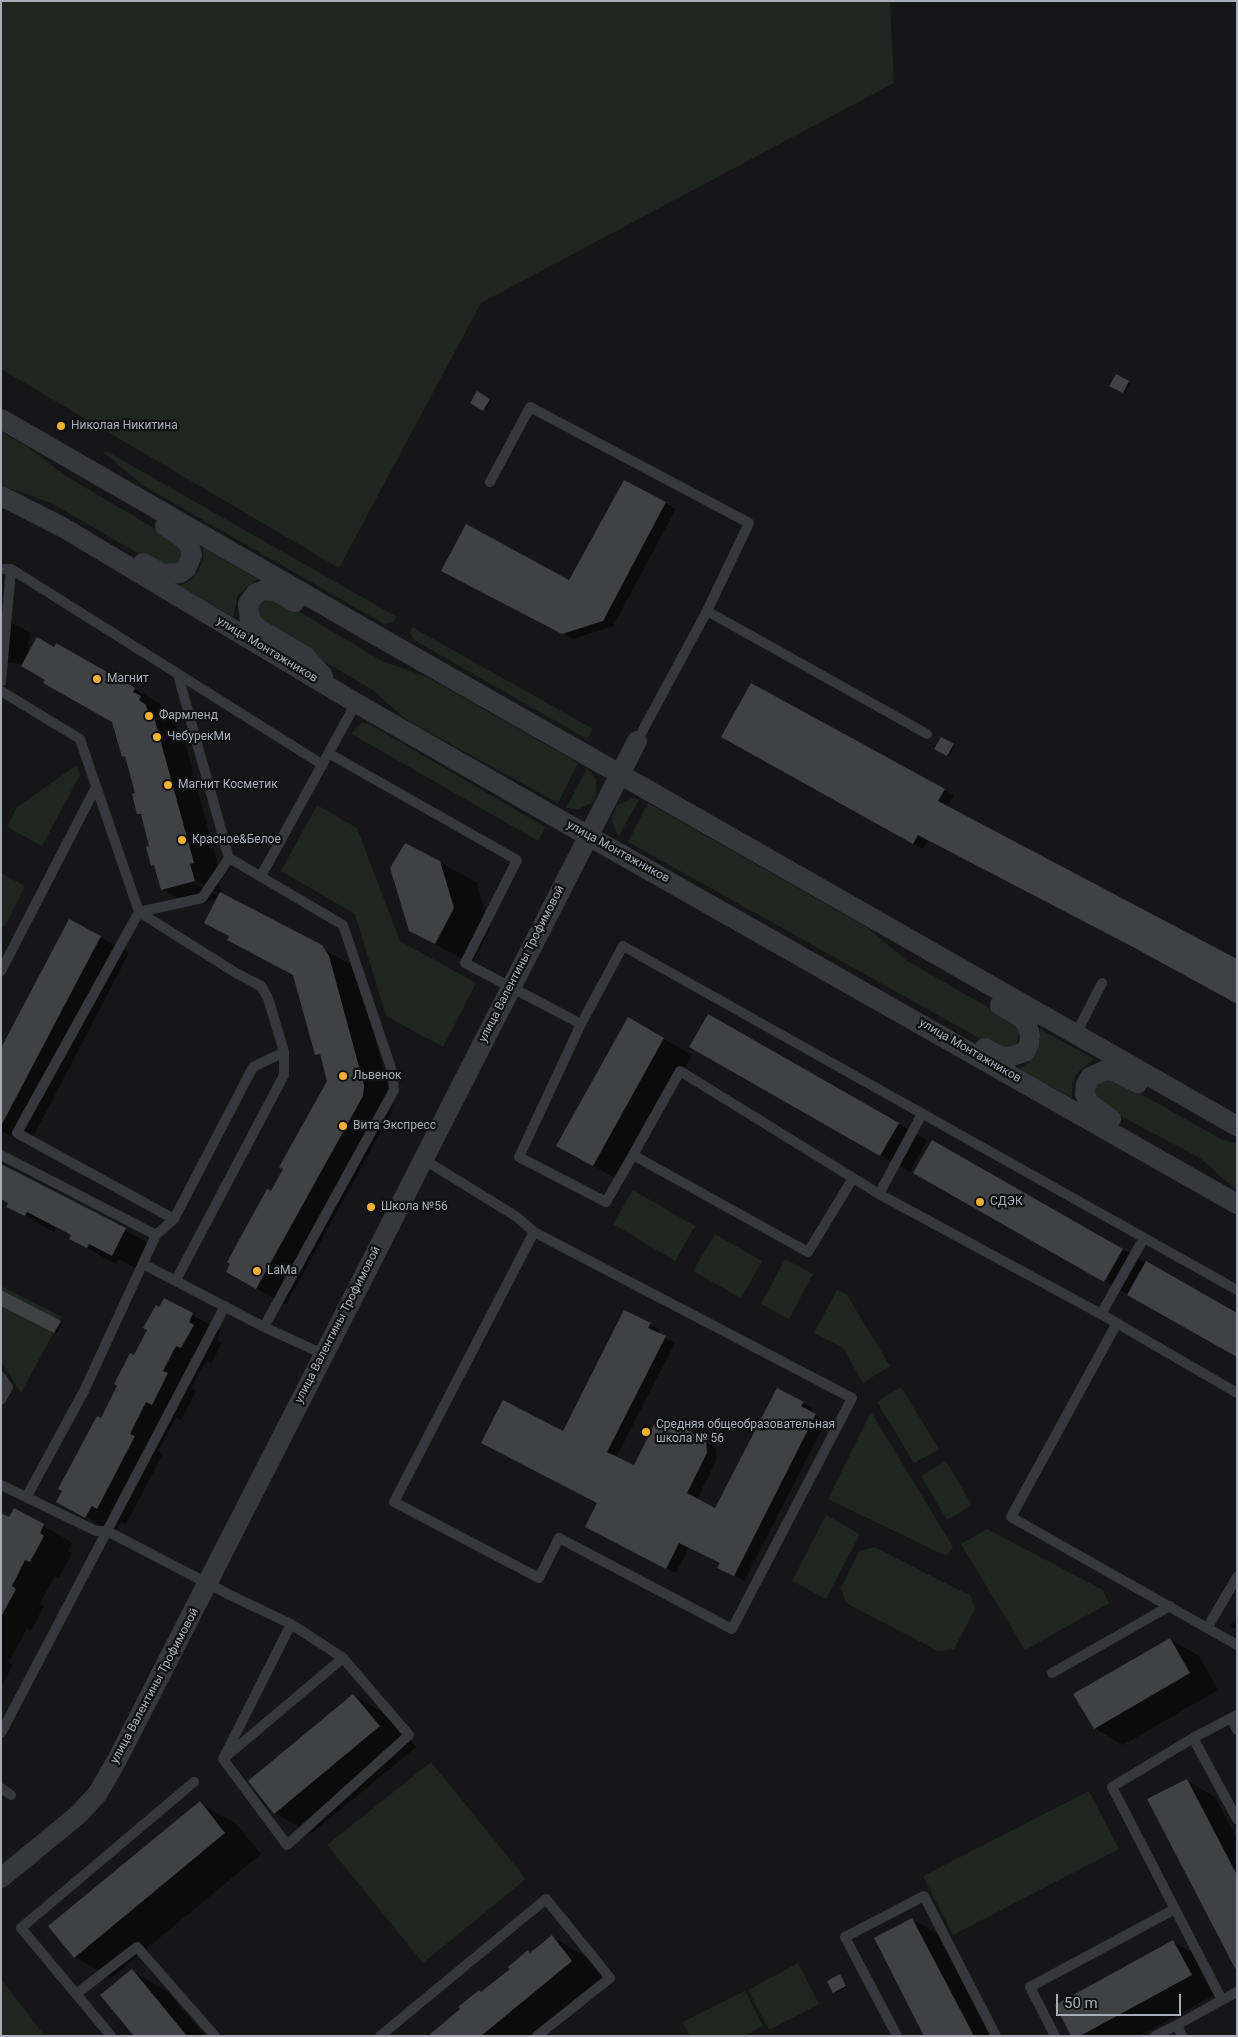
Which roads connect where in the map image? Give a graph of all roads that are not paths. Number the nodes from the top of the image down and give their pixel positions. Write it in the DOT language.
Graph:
graph roads {
  1 [pos="1,418"];
  2 [pos="79,464"];
  3 [pos="490,482"];
  4 [pos="1,496"];
  5 [pos="64,528"];
  6 [pos="6,569"];
  7 [pos="707,611"];
  8 [pos="381,638"];
  9 [pos="178,675"];
  10 [pos="1,682"];
  11 [pos="335,690"];
  12 [pos="1,691"];
  13 [pos="356,703"];
  14 [pos="927,734"];
  15 [pos="637,741"];
  16 [pos="330,754"];
  17 [pos="323,765"];
  18 [pos="621,773"];
  19 [pos="96,787"];
  20 [pos="589,836"];
  21 [pos="228,858"];
  22 [pos="260,876"];
  23 [pos="139,912"];
  24 [pos="899,932"];
  25 [pos="1,971"];
  26 [pos="1102,983"];
  27 [pos="510,987"];
  28 [pos="899,1010"];
  29 [pos="581,1024"];
  30 [pos="1076,1034"];
  31 [pos="284,1052"];
  32 [pos="922,1114"];
  33 [pos="1235,1125"];
  34 [pos="633,1154"];
  35 [pos="1,1155"];
  36 [pos="423,1159"];
  37 [pos="854,1178"];
  38 [pos="1199,1183"];
  39 [pos="879,1194"];
  40 [pos="1237,1204"];
  41 [pos="174,1219"];
  42 [pos="534,1232"];
  43 [pos="156,1235"];
  44 [pos="1144,1238"];
  45 [pos="143,1264"];
  46 [pos="176,1280"];
  47 [pos="1237,1290"];
  48 [pos="225,1306"];
  49 [pos="1101,1314"];
  50 [pos="1117,1323"];
  51 [pos="264,1327"];
  52 [pos="323,1354"];
  53 [pos="1,1377"];
  54 [pos="1237,1393"];
  55 [pos="1,1400"];
  56 [pos="1,1485"];
  57 [pos="27,1496"];
  58 [pos="107,1531"];
  59 [pos="1237,1577"];
  60 [pos="209,1584"];
  61 [pos="1170,1606"];
  62 [pos="291,1624"];
  63 [pos="1207,1628"];
  64 [pos="1237,1645"];
  65 [pos="343,1658"];
  66 [pos="1052,1673"];
  67 [pos="1234,1717"];
  68 [pos="1237,1730"];
  69 [pos="1,1733"];
  70 [pos="1193,1738"];
  71 [pos="223,1759"];
  72 [pos="194,1782"];
  73 [pos="1,1788"];
  74 [pos="11,1795"];
  75 [pos="1237,1819"];
  76 [pos="1,1878"];
  77 [pos="1175,1909"];
  78 [pos="1237,1992"];
  79 [pos="76,1994"];
  80 [pos="1222,2000"];
  81 [pos="1177,2025"];
  82 [pos="110,2036"];
  83 [pos="215,2036"];
  84 [pos="380,2036"];
  85 [pos="537,2036"];
  86 [pos="897,2036"];
  87 [pos="996,2036"];
  88 [pos="1055,2036"];
  89 [pos="1155,2036"];
  90 [pos="1182,2036"];
  1 -- 2 [label="street"];
  2 -- 5 [label="street"];
  2 -- 8 [label="street"];
  3 -- 7 [label="lane"];
  4 -- 5 [label="street, улица Монтажников"];
  5 -- 11 [label="street, улица Монтажников"];
  6 -- 9 [label="lane"];
  6 -- 10 [label="lane"];
  7 -- 14 [label="lane"];
  7 -- 15 [label="lane"];
  8 -- 11 [label="street"];
  8 -- 18 [label="street"];
  9 -- 17 [label="lane"];
  9 -- 21 [label="lane"];
  11 -- 13 [label="street, улица Монтажников"];
  12 -- 19 [label="lane"];
  13 -- 16 [label="lane"];
  13 -- 20 [label="street, улица Монтажников"];
  15 -- 18 [label="street, улица Валентины Трофимовой"];
  16 -- 17 [label="lane"];
  16 -- 27 [label="lane"];
  17 -- 22 [label="lane"];
  18 -- 20 [label="street, улица Валентины Трофимовой"];
  18 -- 24 [label="street"];
  19 -- 23 [label="lane"];
  19 -- 25 [label="lane"];
  20 -- 27 [label="street, улица Валентины Трофимовой"];
  20 -- 28 [label="street, улица Монтажников"];
  21 -- 22 [label="lane"];
  21 -- 23 [label="lane"];
  22 -- 51 [label="lane"];
  23 -- 31 [label="lane"];
  23 -- 41 [label="lane"];
  24 -- 28 [label="street"];
  24 -- 30 [label="street"];
  26 -- 30 [label="lane"];
  27 -- 29 [label="lane"];
  27 -- 36 [label="street, улица Валентины Трофимовой"];
  28 -- 38 [label="street, улица Монтажников"];
  29 -- 32 [label="lane"];
  29 -- 34 [label="lane"];
  30 -- 33 [label="street"];
  31 -- 41 [label="lane"];
  31 -- 46 [label="lane"];
  32 -- 39 [label="lane"];
  32 -- 44 [label="lane"];
  33 -- 38 [label="street"];
  34 -- 37 [label="lane"];
  34 -- 37 [label="lane"];
  35 -- 43 [label="lane"];
  36 -- 42 [label="lane"];
  36 -- 52 [label="street, улица Валентины Трофимовой"];
  37 -- 39 [label="lane"];
  38 -- 40 [label="street, улица Монтажников"];
  39 -- 49 [label="lane"];
  41 -- 43 [label="lane"];
  42 -- 42 [label="lane"];
  43 -- 45 [label="lane"];
  44 -- 47 [label="lane"];
  44 -- 49 [label="lane"];
  45 -- 46 [label="lane"];
  45 -- 57 [label="lane"];
  46 -- 48 [label="lane"];
  48 -- 51 [label="lane"];
  48 -- 58 [label="lane"];
  49 -- 50 [label="lane"];
  50 -- 54 [label="lane"];
  50 -- 61 [label="lane"];
  51 -- 52 [label="lane"];
  52 -- 60 [label="street, улица Валентины Трофимовой"];
  53 -- 55 [label="lane"];
  56 -- 57 [label="lane"];
  57 -- 58 [label="lane"];
  58 -- 60 [label="lane"];
  58 -- 69 [label="lane"];
  59 -- 63 [label="lane"];
  60 -- 62 [label="lane"];
  60 -- 76 [label="street, улица Валентины Трофимовой"];
  61 -- 63 [label="lane"];
  61 -- 66 [label="lane"];
  62 -- 65 [label="lane"];
  62 -- 71 [label="lane"];
  63 -- 64 [label="lane"];
  65 -- 71 [label="lane"];
  65 -- 71 [label="lane"];
  67 -- 68 [label="lane"];
  67 -- 70 [label="lane"];
  70 -- 75 [label="lane"];
  70 -- 77 [label="lane"];
  72 -- 79 [label="lane"];
  73 -- 74 [label="lane"];
  77 -- 80 [label="lane"];
  77 -- 88 [label="lane"];
  78 -- 80 [label="lane"];
  79 -- 82 [label="lane"];
  79 -- 83 [label="lane"];
  80 -- 81 [label="lane"];
  81 -- 89 [label="lane"];
  81 -- 90 [label="lane"];
  84 -- 85 [label="lane"];
  86 -- 87 [label="lane"];
}
